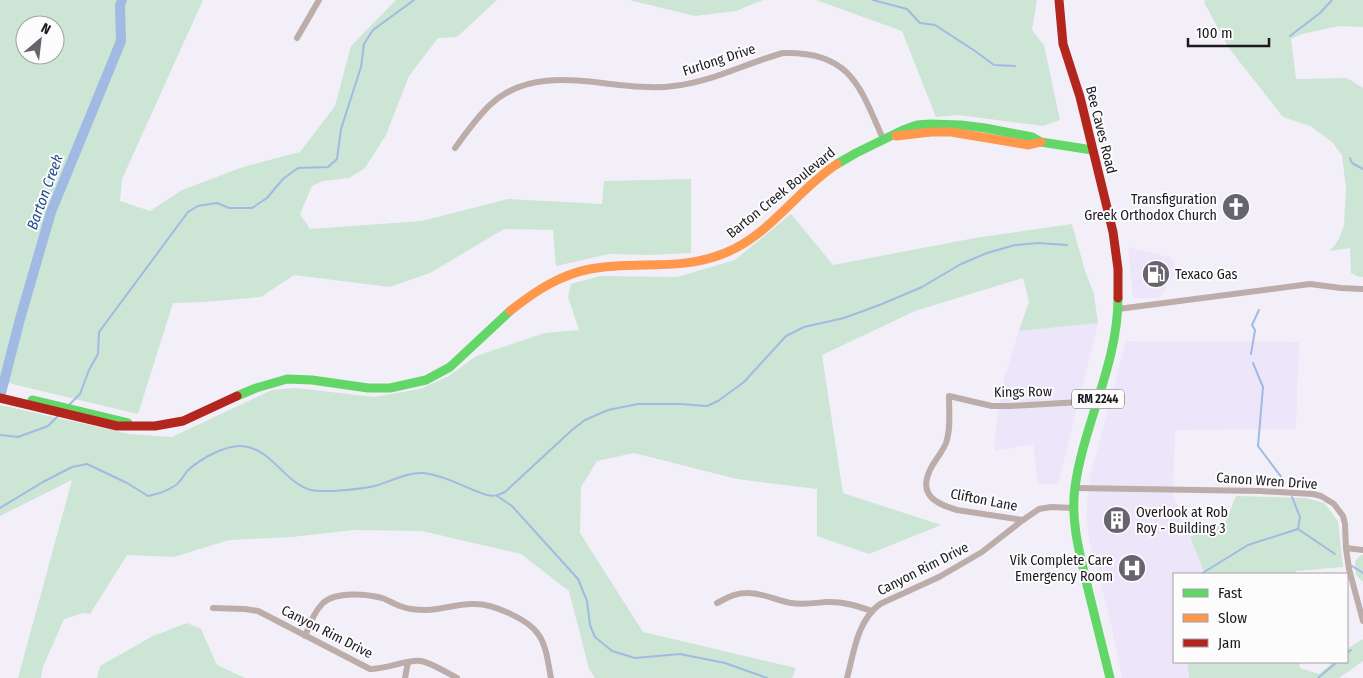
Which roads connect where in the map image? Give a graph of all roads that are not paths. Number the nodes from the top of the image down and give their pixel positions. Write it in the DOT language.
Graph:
graph roads {
  1 [pos="319,0"];
  2 [pos="1060,0"];
  3 [pos="297,38"];
  4 [pos="887,137"];
  5 [pos="455,148"];
  6 [pos="1092,150"];
  7 [pos="1363,289"];
  8 [pos="1118,309"];
  9 [pos="0,392"];
  10 [pos="949,396"];
  11 [pos="0,398"];
  12 [pos="1097,402"];
  13 [pos="118,423"];
  14 [pos="1075,488"];
  15 [pos="1074,508"];
  16 [pos="1023,520"];
  17 [pos="1346,548"];
  18 [pos="1363,550"];
  19 [pos="717,603"];
  20 [pos="213,608"];
  21 [pos="872,611"];
  22 [pos="1363,621"];
  23 [pos="305,636"];
  24 [pos="408,662"];
  25 [pos="405,678"];
  26 [pos="457,678"];
  27 [pos="551,678"];
  28 [pos="847,678"];
  29 [pos="1110,678"];
  1 -- 3 [label="street"];
  2 -- 6 [label="street, Bee Caves Road / RM 2244"];
  4 -- 5 [label="street, Furlong Drive"];
  4 -- 6 [label="street, Barton Creek Boulevard"];
  4 -- 13 [label="street, Barton Creek Boulevard"];
  6 -- 8 [label="street, Bee Caves Road / RM 2244"];
  7 -- 8 [label="street"];
  8 -- 12 [label="street, Bee Caves Road / RM 2244"];
  9 -- 13 [label="street, Barton Creek Boulevard"];
  10 -- 12 [label="street, Kings Row"];
  10 -- 16 [label="street, Clifton Lane"];
  11 -- 13 [label="street, Barton Creek Boulevard"];
  12 -- 14 [label="street, Bee Caves Road / RM 2244"];
  14 -- 15 [label="street, Bee Caves Road / RM 2244"];
  14 -- 17 [label="street, Canon Wren Drive"];
  15 -- 16 [label="street, Canyon Rim Drive"];
  15 -- 29 [label="street, Bee Caves Road / RM 2244"];
  16 -- 21 [label="street, Canyon Rim Drive"];
  17 -- 18 [label="street"];
  17 -- 22 [label="street, Canon Wren Drive"];
  19 -- 21 [label="street"];
  20 -- 23 [label="street, Canyon Rim Drive"];
  21 -- 28 [label="street, Canyon Rim Drive"];
  23 -- 24 [label="street, Canyon Rim Drive"];
  23 -- 27 [label="street"];
  24 -- 25 [label="street"];
  24 -- 26 [label="street, Canyon Rim Drive"];
}
